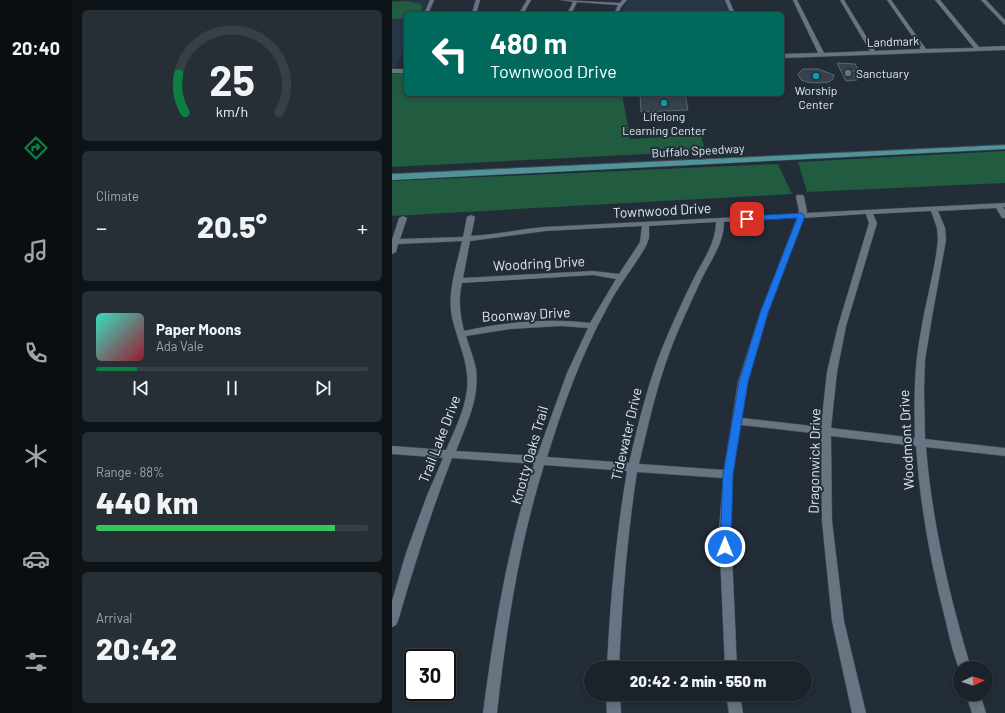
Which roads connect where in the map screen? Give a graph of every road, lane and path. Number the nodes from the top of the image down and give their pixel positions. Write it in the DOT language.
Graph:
graph roads {
  1 [pos="432,0"];
  2 [pos="478,0"];
  3 [pos="529,0"];
  4 [pos="563,0"];
  5 [pos="576,0"];
  6 [pos="727,0"];
  7 [pos="795,0"];
  8 [pos="842,0"];
  9 [pos="889,0"];
  10 [pos="937,0"];
  11 [pos="983,0"];
  12 [pos="623,2"];
  13 [pos="427,12"];
  14 [pos="475,12"];
  15 [pos="522,12"];
  16 [pos="570,12"];
  17 [pos="617,12"];
  18 [pos="732,12"];
  19 [pos="1005,23"];
  20 [pos="1005,48"];
  21 [pos="978,49"];
  22 [pos="925,51"];
  23 [pos="874,53"];
  24 [pos="822,55"];
  25 [pos="784,56"];
  26 [pos="404,69"];
  27 [pos="392,71"];
  28 [pos="1005,141"];
  29 [pos="972,146"];
  30 [pos="1005,147"];
  31 [pos="491,168"];
  32 [pos="392,170"];
  33 [pos="392,177"];
  34 [pos="800,197"];
  35 [pos="1002,206"];
  36 [pos="934,209"];
  37 [pos="869,212"];
  38 [pos="802,216"];
  39 [pos="1005,216"];
  40 [pos="471,217"];
  41 [pos="403,218"];
  42 [pos="720,220"];
  43 [pos="645,224"];
  44 [pos="467,238"];
  45 [pos="394,242"];
  46 [pos="392,252"];
  47 [pos="621,277"];
  48 [pos="458,280"];
  49 [pos="592,326"];
  50 [pos="462,334"];
  51 [pos="737,421"];
  52 [pos="826,431"];
  53 [pos="920,443"];
  54 [pos="392,450"];
  55 [pos="1005,452"];
  56 [pos="450,454"];
  57 [pos="540,461"];
  58 [pos="633,467"];
  59 [pos="728,474"];
  60 [pos="392,621"];
  61 [pos="613,661"];
  62 [pos="731,661"];
  63 [pos="963,661"];
  64 [pos="613,701"];
  65 [pos="734,701"];
  66 [pos="975,701"];
  67 [pos="490,713"];
  68 [pos="614,713"];
  69 [pos="736,713"];
  70 [pos="859,713"];
  71 [pos="979,713"];
  1 -- 13 [label="street"];
  2 -- 14 [label="street"];
  3 -- 15 [label="street"];
  4 -- 5 [label="street"];
  5 -- 12 [label="street"];
  5 -- 16 [label="street"];
  6 -- 18 [label="street"];
  7 -- 24 [label="street"];
  8 -- 23 [label="street"];
  9 -- 22 [label="street"];
  10 -- 21 [label="street"];
  11 -- 19 [label="street"];
  12 -- 17 [label="street"];
  20 -- 21 [label="street, Landmark"];
  21 -- 22 [label="street, Landmark"];
  22 -- 23 [label="street, Landmark"];
  23 -- 24 [label="street, Landmark"];
  24 -- 25 [label="street, Landmark"];
  26 -- 27 [label="street"];
  28 -- 29 [label="main road, Buffalo Speedway"];
  29 -- 30 [label="main road, Buffalo Speedway"];
  29 -- 31 [label="main road, Buffalo Speedway"];
  31 -- 32 [label="main road, Buffalo Speedway"];
  31 -- 33 [label="main road, Buffalo Speedway"];
  34 -- 38 [label="street"];
  35 -- 36 [label="street, Townwood Drive"];
  35 -- 39 [label="street"];
  36 -- 37 [label="street, Townwood Drive"];
  36 -- 53 [label="street, Woodmont Drive"];
  37 -- 38 [label="street, Townwood Drive"];
  37 -- 52 [label="street, Dragonwick Drive"];
  38 -- 42 [label="street, Townwood Drive"];
  38 -- 51 [label="street"];
  40 -- 44 [label="street, Trail Lake Drive"];
  41 -- 45 [label="street"];
  42 -- 43 [label="street, Townwood Drive"];
  42 -- 58 [label="street, Tidewater Drive"];
  43 -- 44 [label="street, Townwood Drive"];
  43 -- 47 [label="street, Knotty Oaks Trail"];
  44 -- 45 [label="street, Townwood Drive"];
  44 -- 48 [label="street, Trail Lake Drive"];
  45 -- 46 [label="street"];
  47 -- 48 [label="street, Woodring Drive"];
  47 -- 49 [label="street, Knotty Oaks Trail"];
  48 -- 50 [label="street, Trail Lake Drive"];
  49 -- 50 [label="street, Boonway Drive"];
  49 -- 57 [label="street, Knotty Oaks Trail"];
  50 -- 56 [label="street, Trail Lake Drive"];
  51 -- 52 [label="street"];
  51 -- 59 [label="street"];
  52 -- 53 [label="street"];
  52 -- 70 [label="street, Dragonwick Drive"];
  53 -- 55 [label="street"];
  53 -- 63 [label="street, Woodmont Drive"];
  54 -- 56 [label="street"];
  56 -- 57 [label="street"];
  56 -- 60 [label="street, Trail Lake Drive"];
  57 -- 58 [label="street"];
  57 -- 67 [label="street, Knotty Oaks Trail"];
  58 -- 59 [label="street"];
  58 -- 61 [label="street, Tidewater Drive"];
  59 -- 62 [label="street"];
  64 -- 68 [label="street"];
  65 -- 69 [label="street"];
  66 -- 71 [label="street"];
}
